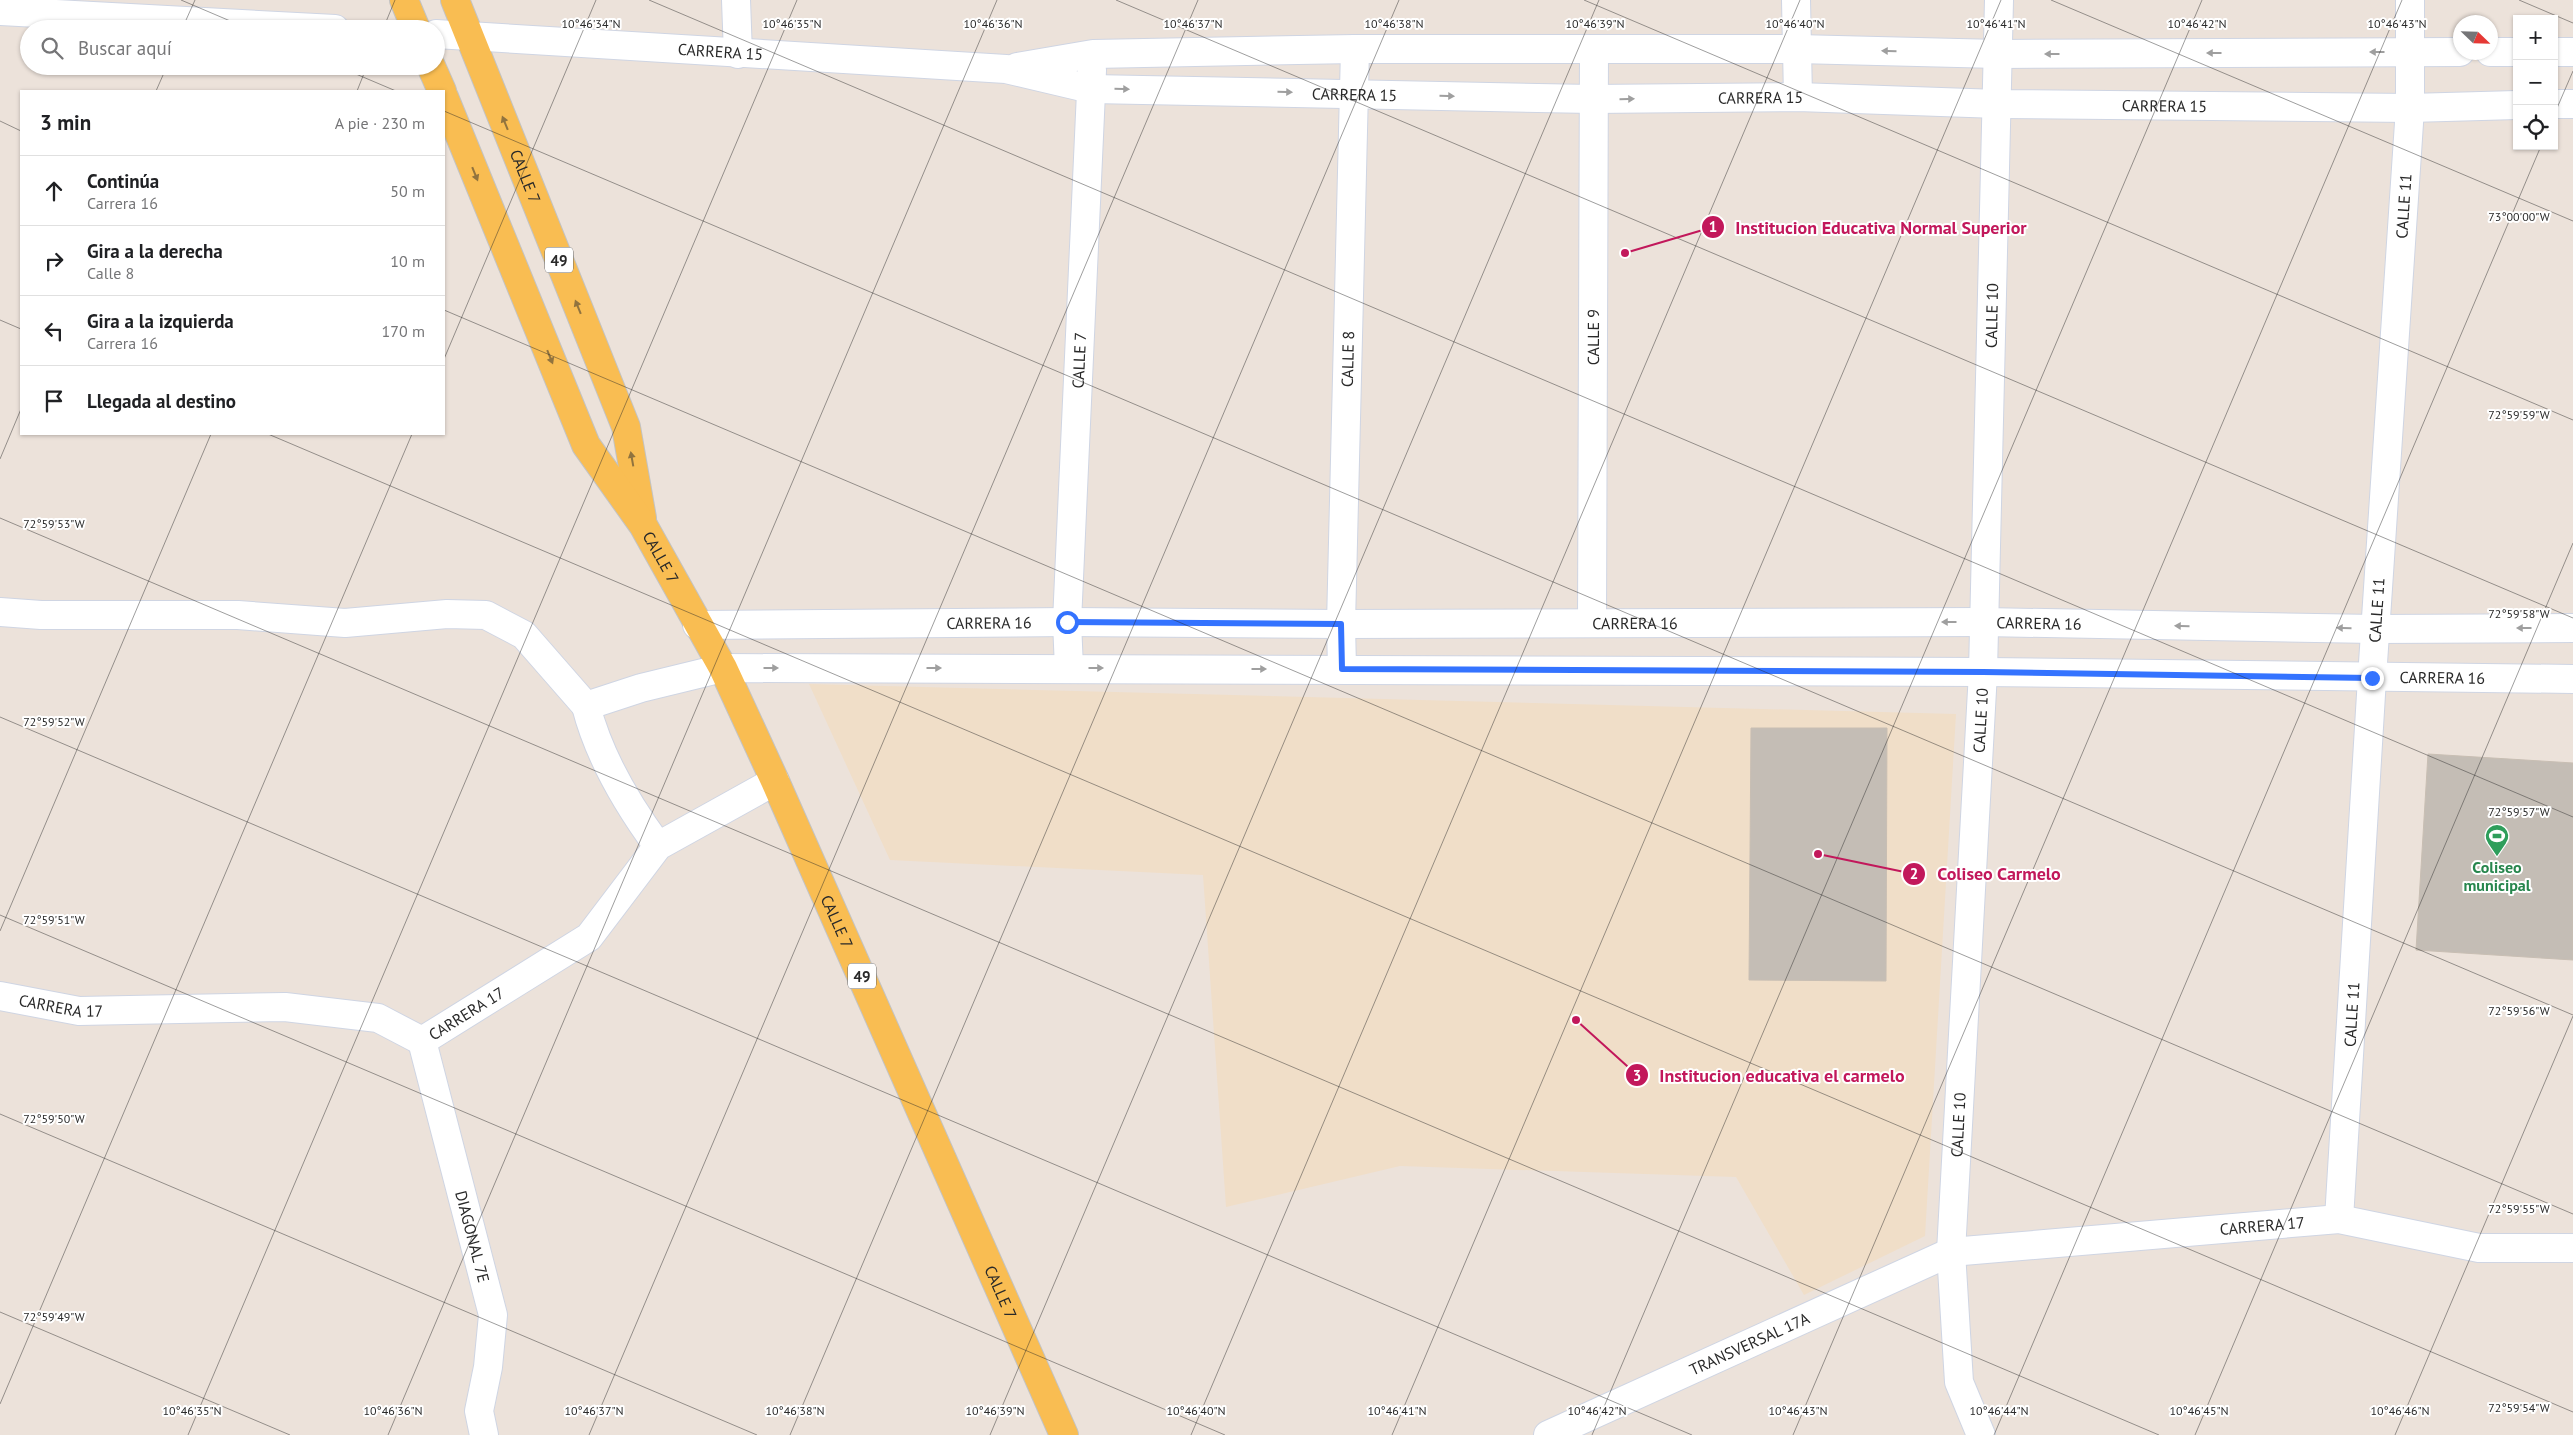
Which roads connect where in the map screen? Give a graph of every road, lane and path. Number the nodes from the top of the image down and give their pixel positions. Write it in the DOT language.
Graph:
graph roads {
  1 [pos="404,0"];
  2 [pos="455,0"];
  3 [pos="736,0"];
  4 [pos="1796,0"];
  5 [pos="1999,0"];
  6 [pos="2410,0"];
  7 [pos="0,11"];
  8 [pos="168,20"];
  9 [pos="412,20"];
  10 [pos="445,35"];
  11 [pos="470,36"];
  12 [pos="1356,49"];
  13 [pos="1594,49"];
  14 [pos="1797,49"];
  15 [pos="2409,52"];
  16 [pos="2453,52"];
  17 [pos="2498,52"];
  18 [pos="2513,52"];
  19 [pos="2558,52"];
  20 [pos="2573,52"];
  21 [pos="738,54"];
  22 [pos="1093,54"];
  23 [pos="1998,54"];
  24 [pos="1006,69"];
  25 [pos="435,75"];
  26 [pos="1091,89"];
  27 [pos="442,90"];
  28 [pos="1355,94"];
  29 [pos="1798,97"];
  30 [pos="445,99"];
  31 [pos="1592,99"];
  32 [pos="1998,104"];
  33 [pos="2558,104"];
  34 [pos="2573,104"];
  35 [pos="2513,105"];
  36 [pos="2410,108"];
  37 [pos="644,525"];
  38 [pos="0,612"];
  39 [pos="1067,622"];
  40 [pos="1984,622"];
  41 [pos="1592,623"];
  42 [pos="1341,624"];
  43 [pos="697,625"];
  44 [pos="2573,628"];
  45 [pos="2375,629"];
  46 [pos="723,668"];
  47 [pos="1069,668"];
  48 [pos="1342,669"];
  49 [pos="1983,672"];
  50 [pos="2372,678"];
  51 [pos="2573,679"];
  52 [pos="586,706"];
  53 [pos="775,781"];
  54 [pos="658,846"];
  55 [pos="0,996"];
  56 [pos="422,1041"];
  57 [pos="2339,1219"];
  58 [pos="2573,1248"];
  59 [pos="1951,1252"];
  60 [pos="484,1435"];
  61 [pos="1064,1435"];
  62 [pos="1548,1435"];
  63 [pos="1981,1435"];
  1 -- 9 [label="main road"];
  2 -- 11 [label="main road, CALLE 7 / 49"];
  3 -- 21 [label="street"];
  4 -- 14 [label="street"];
  5 -- 23 [label="street, CALLE 10"];
  6 -- 15 [label="street, CALLE 11"];
  7 -- 8 [label="street"];
  10 -- 11 [label="street, CARRERA 15"];
  11 -- 21 [label="street, CARRERA 15"];
  37 -- 11 [label="main road, CALLE 7 / 49, one-way"];
  12 -- 13 [label="street, CARRERA 15"];
  12 -- 22 [label="street, CARRERA 15"];
  12 -- 28 [label="street, CALLE 8"];
  13 -- 14 [label="street, CARRERA 15"];
  13 -- 31 [label="street, CALLE 9"];
  23 -- 14 [label="street, CARRERA 15, one-way"];
  14 -- 29 [label="street"];
  15 -- 16 [label="street, CARRERA 15"];
  15 -- 23 [label="street, CARRERA 15, one-way"];
  15 -- 36 [label="street, CALLE 11"];
  17 -- 18 [label="street"];
  19 -- 20 [label="street"];
  21 -- 24 [label="street, CARRERA 15"];
  22 -- 24 [label="street, CARRERA 15"];
  22 -- 26 [label="street, CALLE 7"];
  23 -- 32 [label="street, CALLE 10"];
  24 -- 26 [label="street, CARRERA 15"];
  25 -- 27 [label="main road"];
  26 -- 28 [label="street, CARRERA 15, one-way"];
  26 -- 39 [label="street, CALLE 7"];
  28 -- 31 [label="street, CARRERA 15, one-way"];
  28 -- 42 [label="street, CALLE 8"];
  31 -- 29 [label="street, CARRERA 15, one-way"];
  29 -- 32 [label="street, CARRERA 15"];
  30 -- 37 [label="main road, CALLE 7 / 49, one-way"];
  31 -- 41 [label="street, CALLE 9"];
  32 -- 36 [label="street, CARRERA 15"];
  32 -- 40 [label="street, CALLE 10"];
  33 -- 34 [label="street"];
  35 -- 36 [label="street, CARRERA 15"];
  36 -- 45 [label="street, CALLE 11"];
  37 -- 43 [label="main road, CALLE 7 / 49"];
  38 -- 52 [label="street"];
  39 -- 42 [label="street, CARRERA 16"];
  39 -- 43 [label="street, CARRERA 16"];
  39 -- 47 [label="street, CALLE 7"];
  40 -- 41 [label="street, CARRERA 16, one-way"];
  45 -- 40 [label="street, CARRERA 16, one-way"];
  40 -- 49 [label="street, CALLE 10"];
  41 -- 42 [label="street, CARRERA 16"];
  42 -- 48 [label="street, CALLE 8"];
  43 -- 46 [label="main road, CALLE 7 / 49"];
  44 -- 45 [label="street, CARRERA 16, one-way"];
  45 -- 50 [label="street, CALLE 11"];
  46 -- 47 [label="street, CARRERA 16, one-way"];
  46 -- 52 [label="street, CARRERA 16"];
  46 -- 53 [label="main road, CALLE 7 / 49"];
  47 -- 48 [label="street, CARRERA 16, one-way"];
  48 -- 49 [label="street, CARRERA 16"];
  49 -- 50 [label="street, CARRERA 16"];
  49 -- 59 [label="street, CALLE 10"];
  50 -- 51 [label="street, CARRERA 16"];
  50 -- 57 [label="street, CALLE 11"];
  52 -- 54 [label="street"];
  53 -- 54 [label="street, CARRERA 17"];
  53 -- 61 [label="main road, CALLE 7 / 49"];
  54 -- 56 [label="street, CARRERA 17"];
  55 -- 56 [label="street, CARRERA 17"];
  56 -- 60 [label="street, DIAGONAL 7E"];
  57 -- 58 [label="street, CARRERA 17"];
  57 -- 59 [label="street, CARRERA 17"];
  59 -- 62 [label="street, TRANSVERSAL 17A"];
  59 -- 63 [label="street, CALLE 10"];
}
